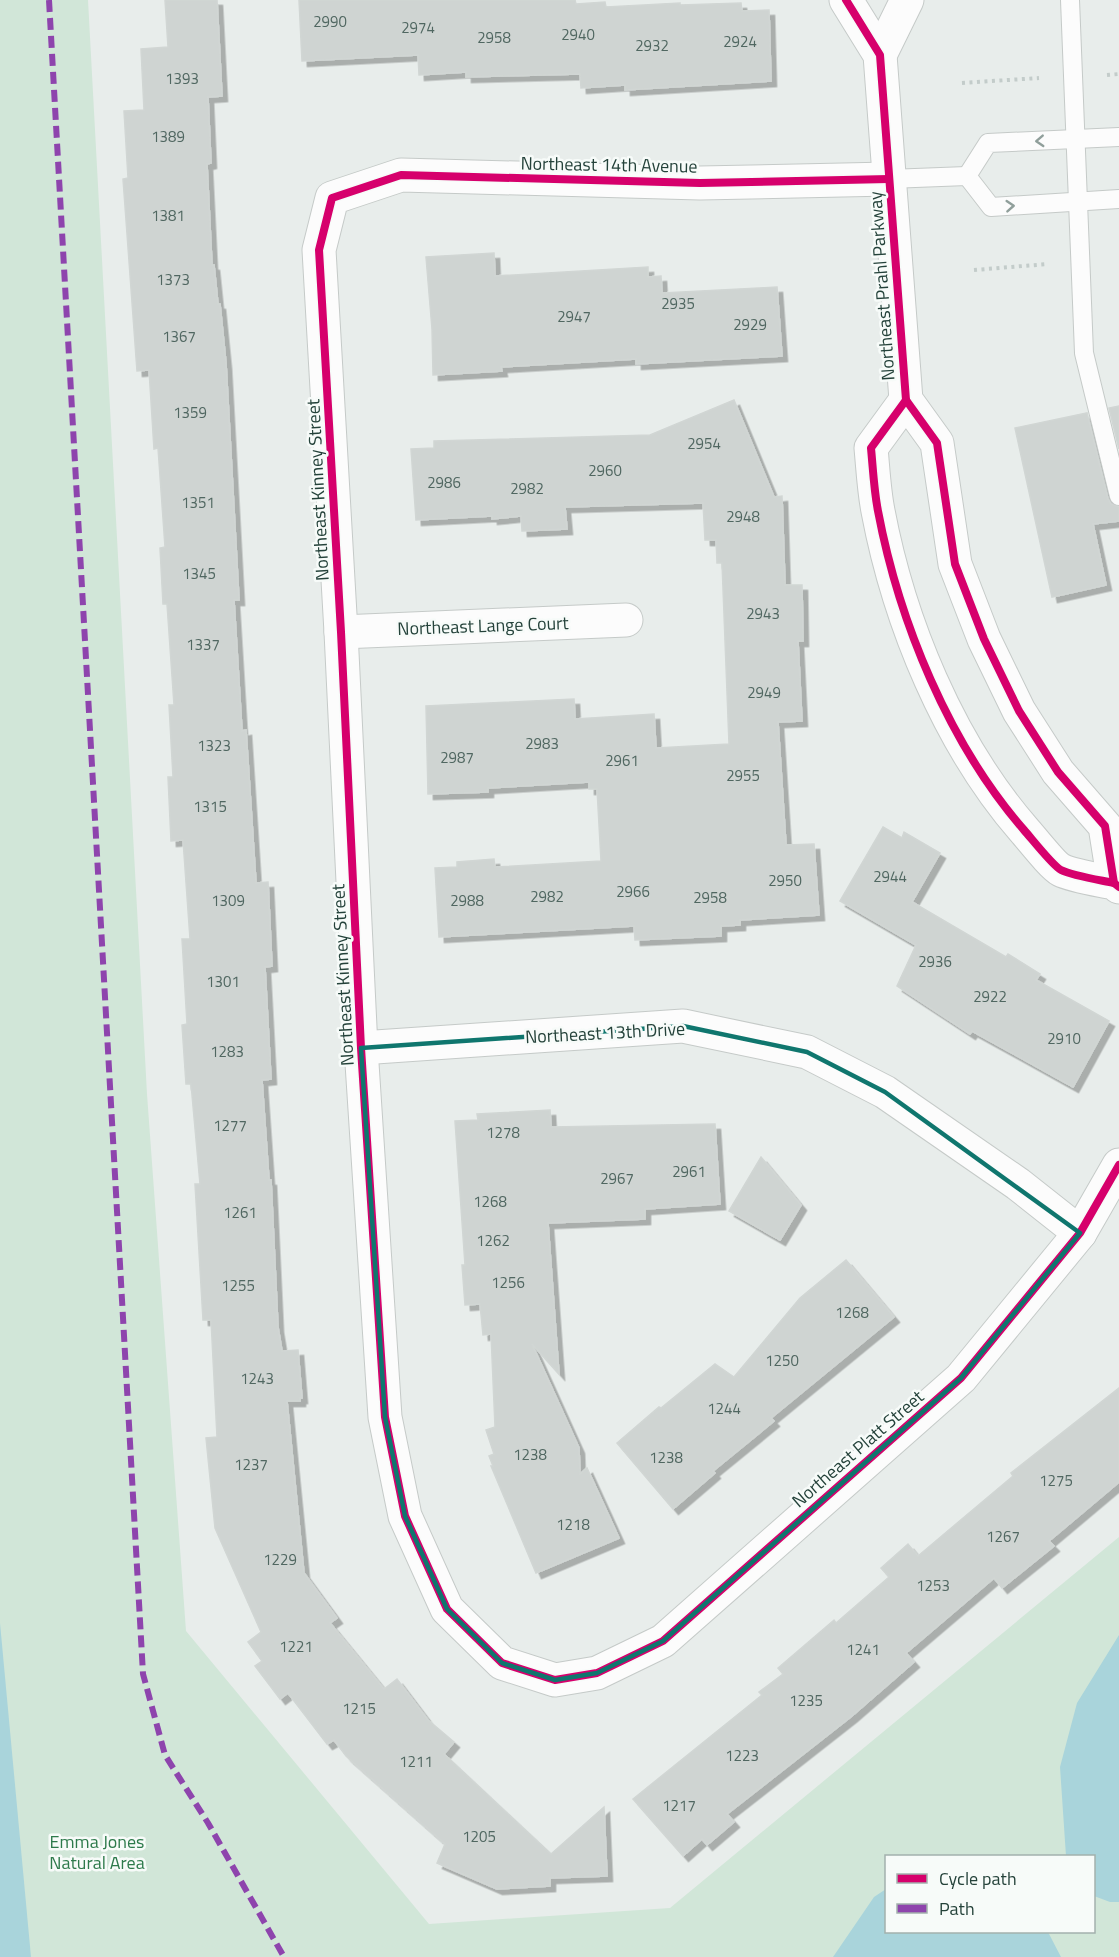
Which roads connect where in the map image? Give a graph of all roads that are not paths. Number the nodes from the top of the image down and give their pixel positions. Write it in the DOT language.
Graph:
graph roads {
  1 [pos="846,0"];
  2 [pos="907,0"];
  3 [pos="1070,0"];
  4 [pos="880,55"];
  5 [pos="1119,137"];
  6 [pos="1076,139"];
  7 [pos="967,176"];
  8 [pos="889,179"];
  9 [pos="332,198"];
  10 [pos="1119,199"];
  11 [pos="1079,202"];
  12 [pos="906,400"];
  13 [pos="1119,496"];
  14 [pos="626,620"];
  15 [pos="341,632"];
  16 [pos="1116,885"];
  17 [pos="361,1048"];
  18 [pos="1119,1165"];
  19 [pos="1080,1233"];
  20 [pos="555,1680"];
  1 -- 4 [label="street, Northeast Prahl Parkway"];
  2 -- 4 [label="street"];
  3 -- 6 [label="lane"];
  4 -- 8 [label="street, Northeast Prahl Parkway"];
  5 -- 6 [label="lane"];
  6 -- 7 [label="lane, one-way"];
  6 -- 11 [label="lane"];
  7 -- 8 [label="lane"];
  7 -- 11 [label="lane, one-way"];
  8 -- 9 [label="street, Northeast 14th Avenue"];
  8 -- 12 [label="street, Northeast Prahl Parkway"];
  9 -- 15 [label="street, Northeast Kinney Street"];
  10 -- 11 [label="lane"];
  11 -- 13 [label="lane"];
  12 -- 16 [label="street, Northeast Prahl Parkway"];
  12 -- 16 [label="street, Northeast Prahl Parkway"];
  14 -- 15 [label="street, Northeast Lange Court"];
  15 -- 17 [label="street, Northeast Kinney Street"];
  17 -- 19 [label="street, Northeast 13th Drive"];
  17 -- 20 [label="street, Northeast Kinney Street"];
  18 -- 19 [label="street, Northeast Platt Street"];
  19 -- 20 [label="street, Northeast Platt Street"];
}
